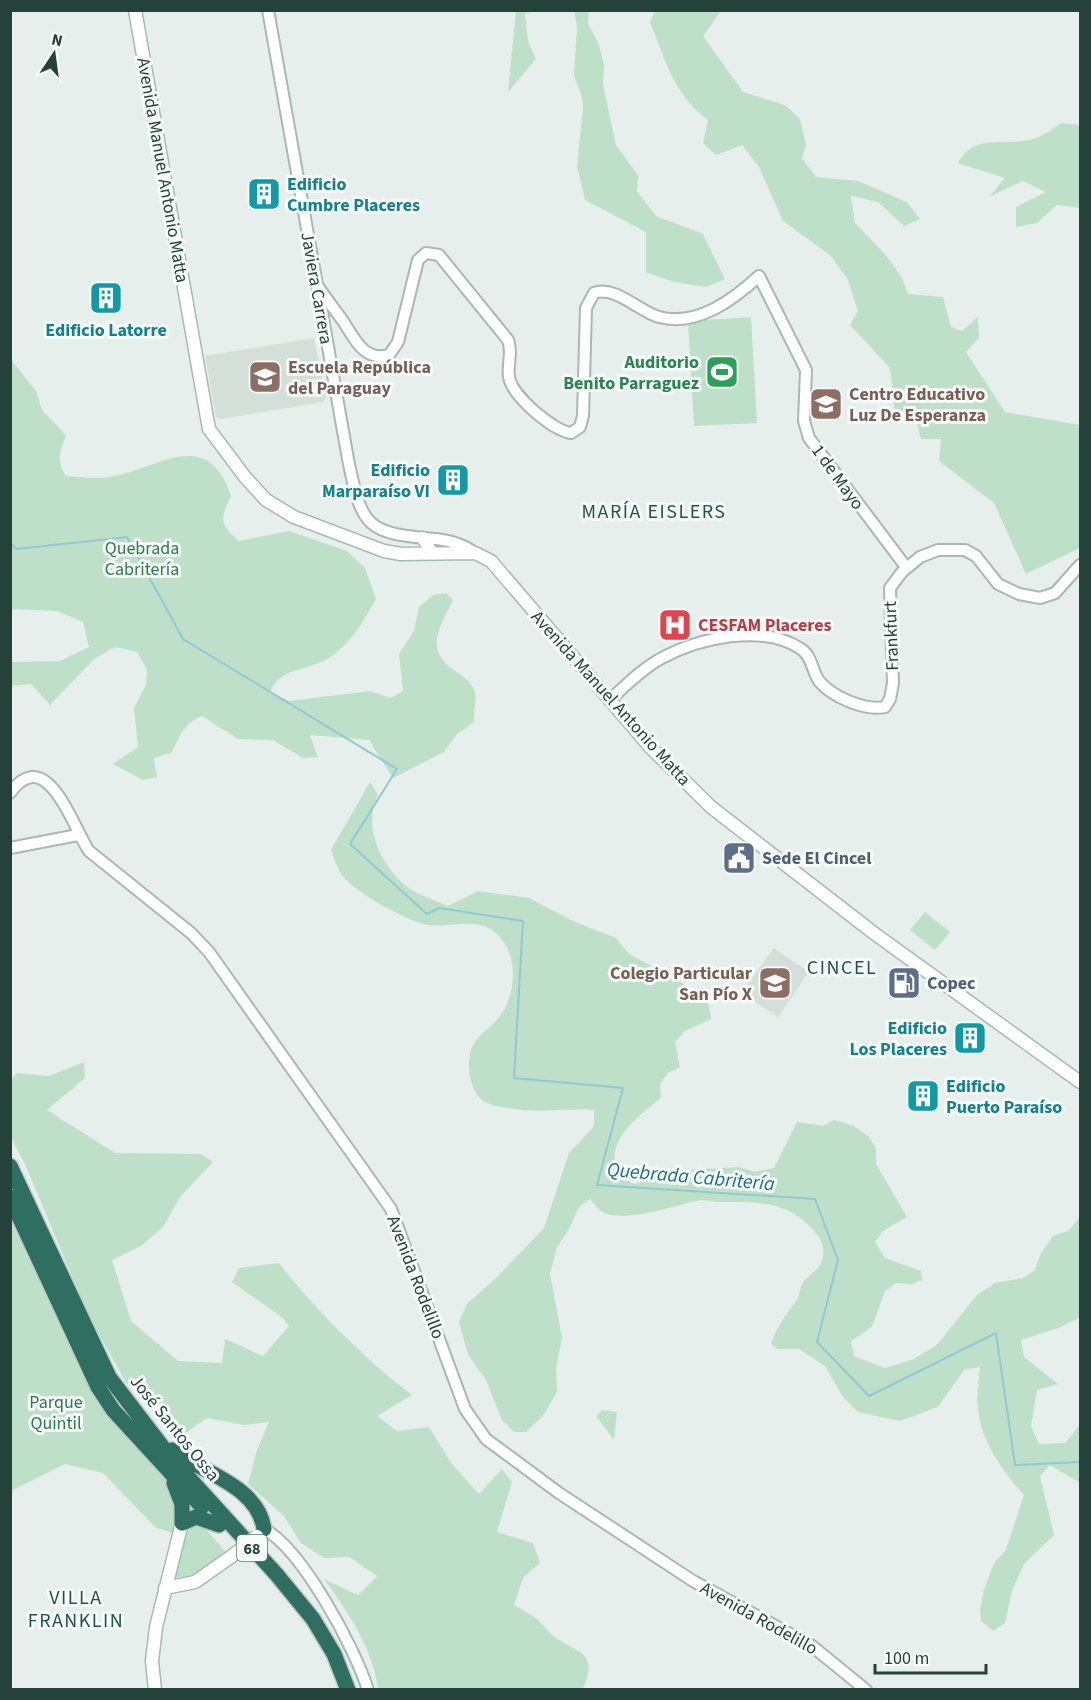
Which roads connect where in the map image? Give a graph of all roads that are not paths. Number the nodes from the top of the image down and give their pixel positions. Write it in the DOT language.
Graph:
graph roads {
  1 [pos="135,10"];
  2 [pos="268,10"];
  3 [pos="317,285"];
  4 [pos="423,538"];
  5 [pos="432,553"];
  6 [pos="475,553"];
  7 [pos="1080,565"];
  8 [pos="906,567"];
  9 [pos="610,700"];
  10 [pos="10,793"];
  11 [pos="78,835"];
  12 [pos="10,848"];
  13 [pos="1080,1082"];
  14 [pos="10,1166"];
  15 [pos="10,1197"];
  16 [pos="138,1418"];
  17 [pos="168,1472"];
  18 [pos="182,1523"];
  19 [pos="219,1525"];
  20 [pos="260,1532"];
  21 [pos="165,1588"];
  22 [pos="155,1689"];
  23 [pos="340,1689"];
  24 [pos="348,1689"];
  25 [pos="368,1689"];
  26 [pos="866,1689"];
  1 -- 5 [label="main road, Avenida Manuel Antonio Matta"];
  2 -- 3 [label="street, Javiera Carrera"];
  3 -- 4 [label="street, Javiera Carrera"];
  3 -- 8 [label="street, 1 de Mayo"];
  4 -- 5 [label="main road"];
  4 -- 6 [label="street, Javiera Carrera"];
  5 -- 6 [label="main road, Avenida Manuel Antonio Matta"];
  6 -- 9 [label="main road, Avenida Manuel Antonio Matta"];
  7 -- 8 [label="street, Frankfurt"];
  8 -- 9 [label="street, Frankfurt"];
  9 -- 13 [label="main road, Avenida Manuel Antonio Matta"];
  10 -- 11 [label="street, Avenida Rodelillo"];
  11 -- 12 [label="street"];
  11 -- 26 [label="street, Avenida Rodelillo"];
  14 -- 16 [label="highway, José Santos Ossa / 68"];
  15 -- 17 [label="highway, José Santos Ossa / 68"];
  16 -- 20 [label="highway"];
  16 -- 24 [label="highway, José Santos Ossa / 68"];
  17 -- 18 [label="highway"];
  17 -- 19 [label="highway, José Santos Ossa / 68"];
  18 -- 19 [label="highway"];
  18 -- 21 [label="main road"];
  19 -- 23 [label="highway, José Santos Ossa / 68"];
  20 -- 21 [label="main road, bridge"];
  20 -- 25 [label="street"];
  21 -- 22 [label="main road"];
}
